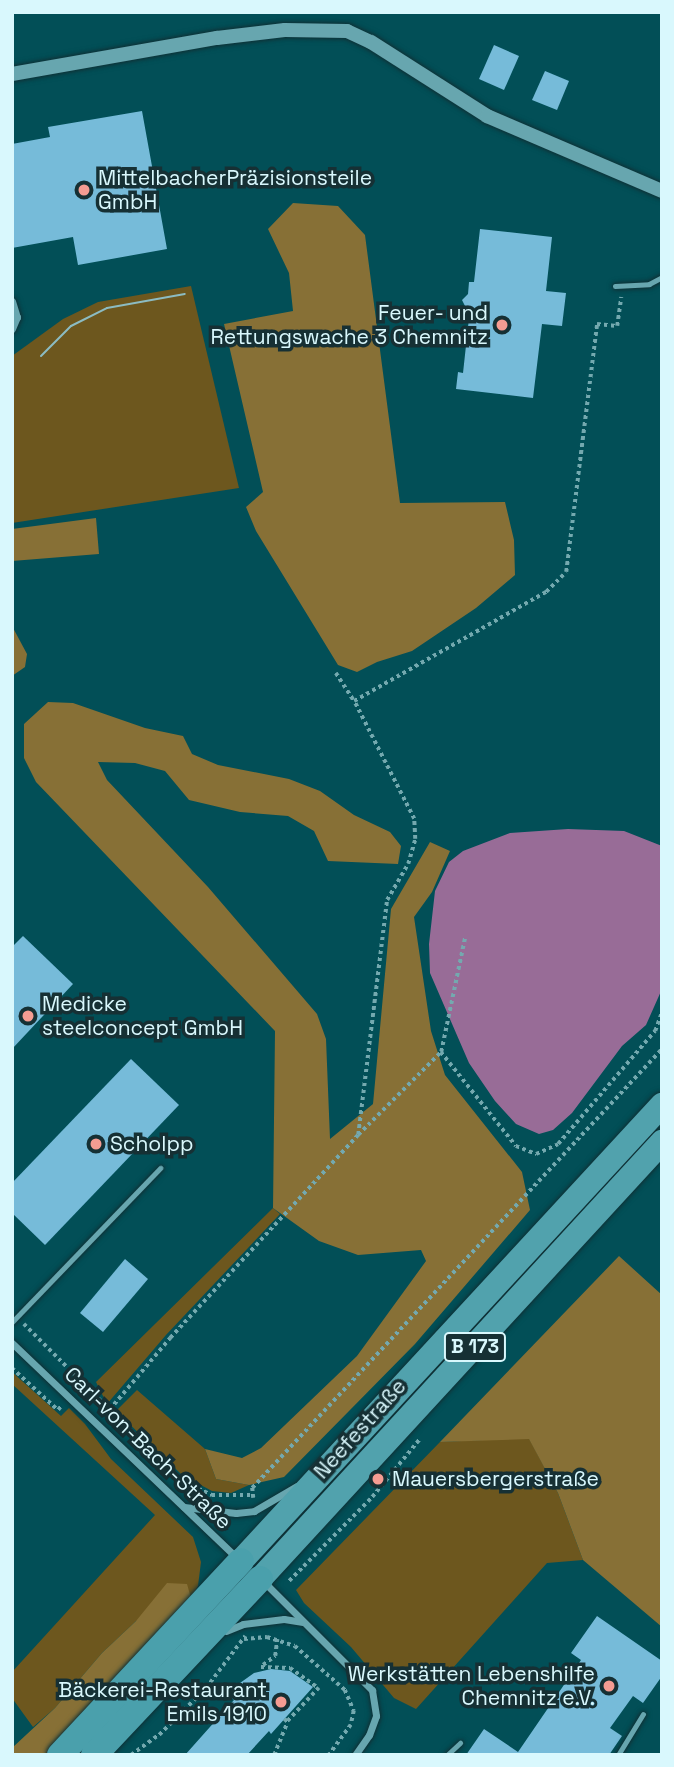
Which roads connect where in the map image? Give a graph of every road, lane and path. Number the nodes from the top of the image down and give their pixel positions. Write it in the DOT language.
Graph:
graph roads {
  1 [pos="12,74"];
  2 [pos="662,191"];
  3 [pos="662,276"];
  4 [pos="623,285"];
  5 [pos="615,286"];
  6 [pos="12,301"];
  7 [pos="12,330"];
  8 [pos="336,673"];
  9 [pos="354,701"];
  10 [pos="465,937"];
  11 [pos="662,1012"];
  12 [pos="662,1049"];
  13 [pos="441,1052"];
  14 [pos="662,1105"];
  15 [pos="358,1135"];
  16 [pos="662,1142"];
  17 [pos="160,1168"];
  18 [pos="15,1320"];
  19 [pos="12,1343"];
  20 [pos="12,1367"];
  21 [pos="70,1397"];
  22 [pos="108,1411"];
  23 [pos="98,1423"];
  24 [pos="318,1476"];
  25 [pos="253,1495"];
  26 [pos="183,1507"];
  27 [pos="254,1511"];
  28 [pos="250,1570"];
  29 [pos="304,1622"];
  30 [pos="277,1639"];
  31 [pos="193,1649"];
  32 [pos="643,1714"];
  33 [pos="282,1717"];
  34 [pos="287,1722"];
  35 [pos="460,1742"];
  36 [pos="60,1755"];
  37 [pos="94,1755"];
  38 [pos="131,1755"];
  39 [pos="274,1755"];
  40 [pos="329,1755"];
  41 [pos="355,1755"];
  42 [pos="447,1755"];
  43 [pos="618,1755"];
  1 -- 2 [label="main road"];
  3 -- 4 [label="lane"];
  4 -- 5 [label="lane"];
  4 -- 9 [label="path"];
  6 -- 7 [label="street"];
  8 -- 9 [label="path"];
  9 -- 15 [label="path"];
  10 -- 13 [label="path"];
  11 -- 13 [label="path"];
  12 -- 25 [label="path"];
  13 -- 15 [label="path"];
  14 -- 24 [label="main road, Neefestraße / B 173"];
  15 -- 22 [label="path"];
  16 -- 28 [label="main road, Neefestraße / B 173"];
  17 -- 18 [label="lane"];
  18 -- 22 [label="path"];
  19 -- 21 [label="street, Carl-von-Bach-Straße"];
  20 -- 21 [label="path"];
  21 -- 23 [label="street, Carl-von-Bach-Straße"];
  22 -- 23 [label="path"];
  22 -- 25 [label="path"];
  23 -- 26 [label="street, Carl-von-Bach-Straße"];
  24 -- 27 [label="street"];
  24 -- 28 [label="main road, Neefestraße / B 173"];
  25 -- 27 [label="path"];
  26 -- 27 [label="street"];
  26 -- 28 [label="street, Carl-von-Bach-Straße"];
  28 -- 29 [label="street"];
  28 -- 31 [label="highway, Neefestraße / B 173"];
  28 -- 36 [label="highway, Neefestraße / B 173"];
  29 -- 31 [label="street"];
  29 -- 41 [label="street"];
  30 -- 34 [label="path"];
  30 -- 38 [label="path"];
  30 -- 40 [label="path"];
  31 -- 37 [label="highway, Neefestraße / B 173"];
  32 -- 43 [label="lane"];
  33 -- 34 [label="path"];
  34 -- 39 [label="path"];
  35 -- 42 [label="lane"];
}
